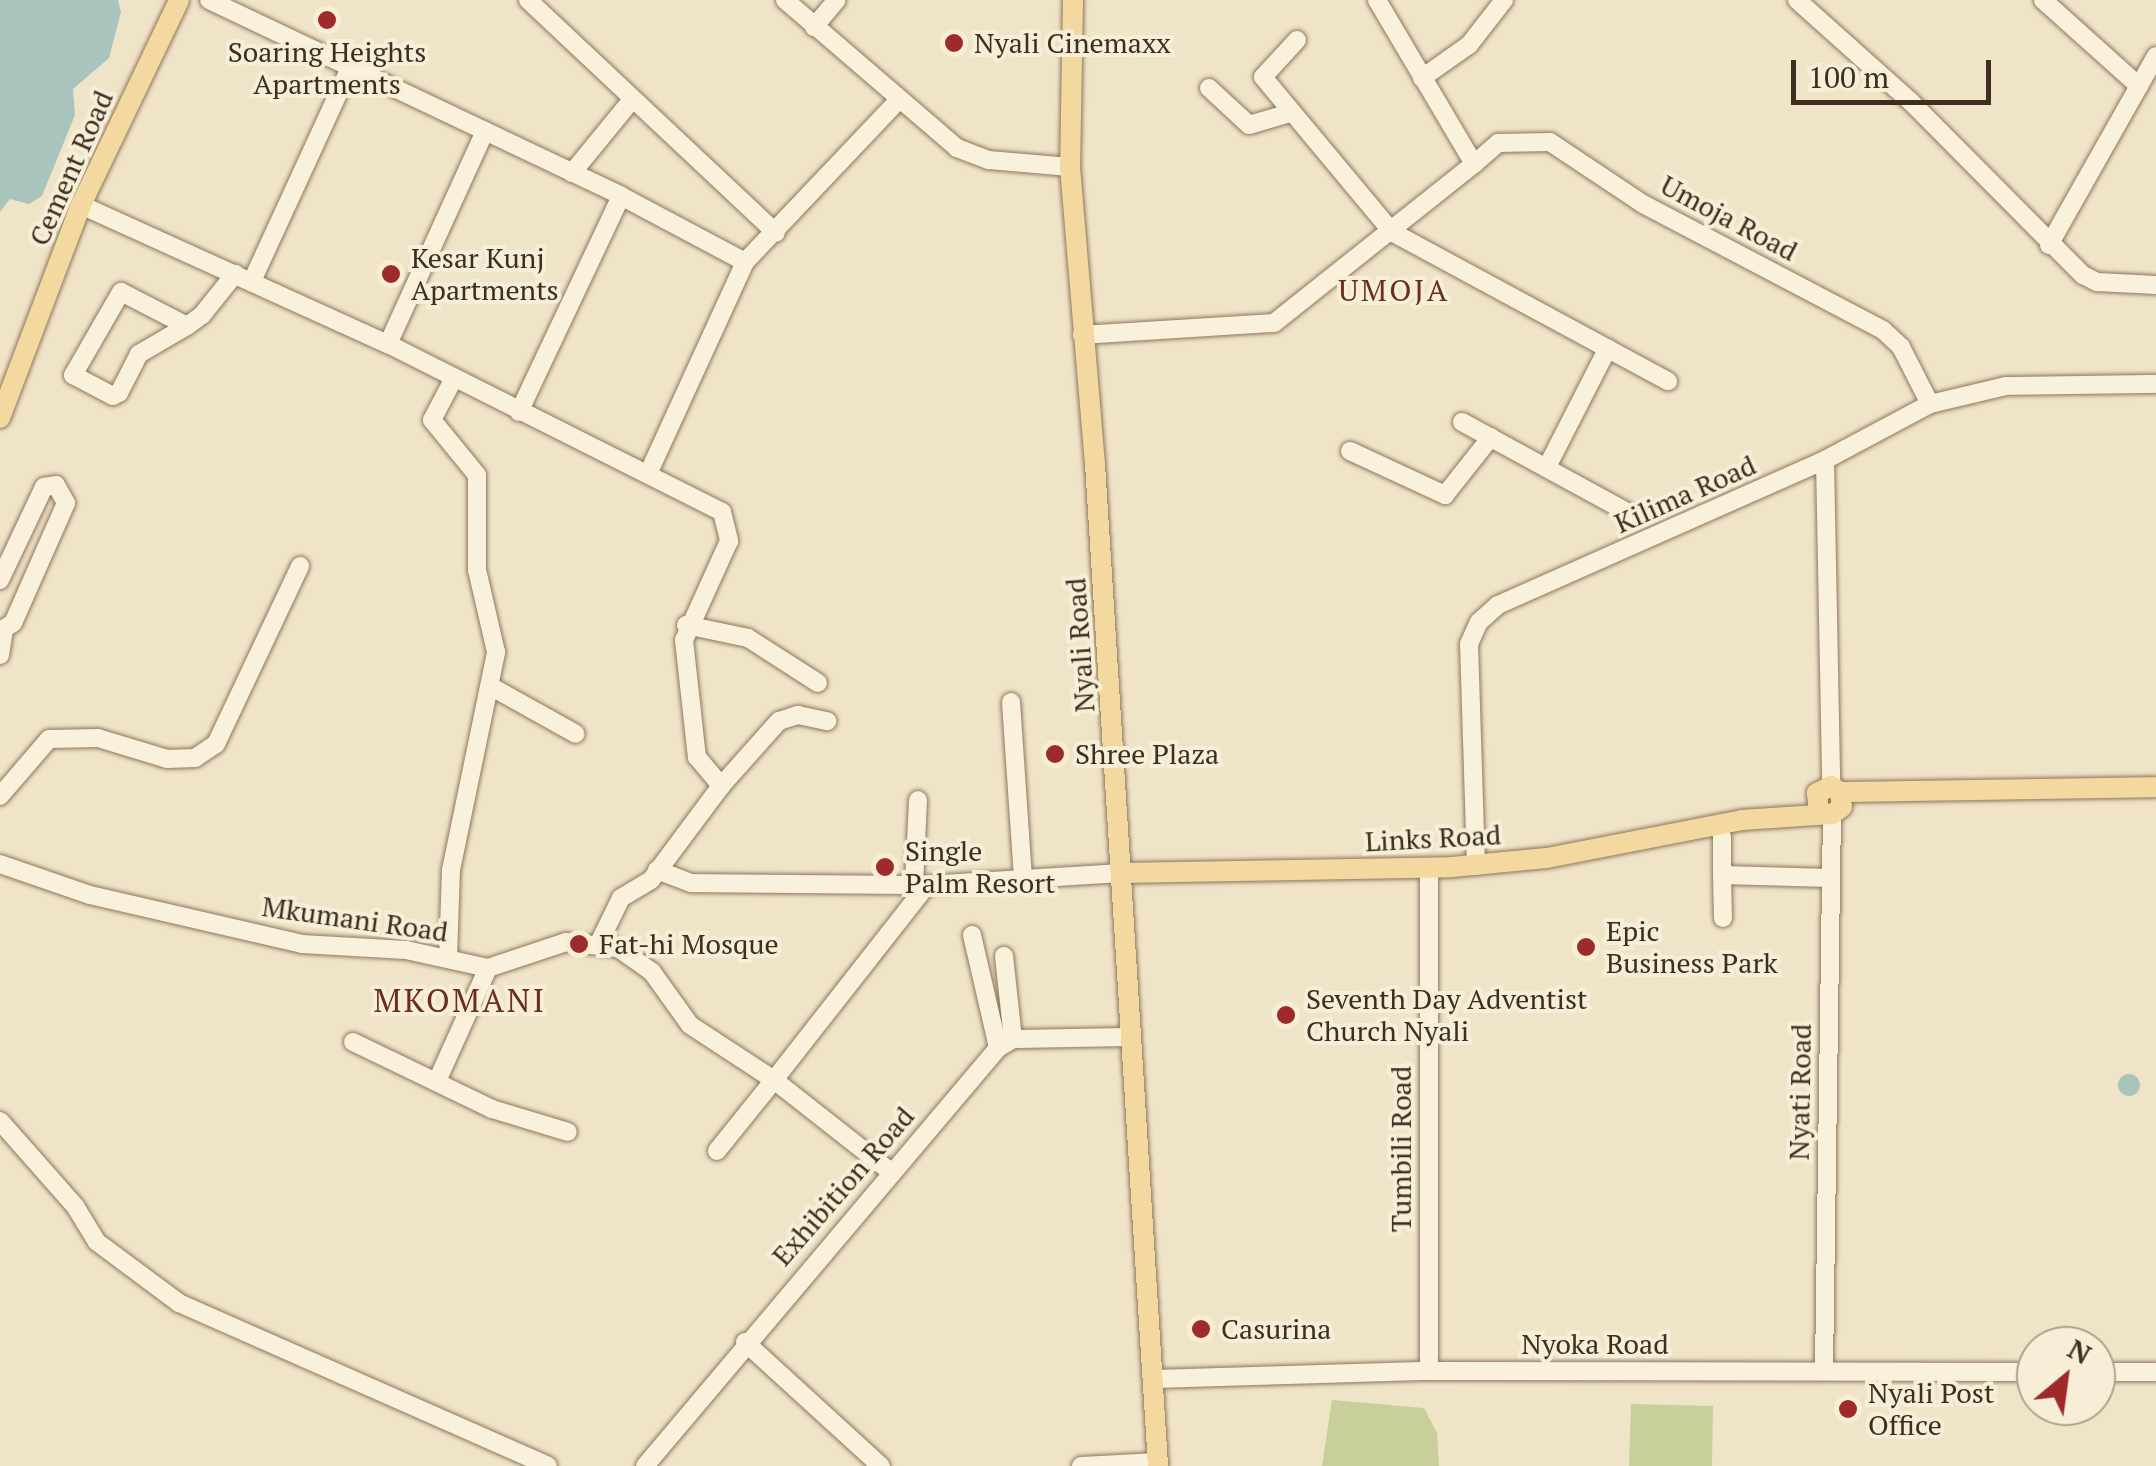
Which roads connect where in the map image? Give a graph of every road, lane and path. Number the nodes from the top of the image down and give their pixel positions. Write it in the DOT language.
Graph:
graph roads {
  1 [pos="180,0"];
  2 [pos="208,0"];
  3 [pos="784,0"];
  4 [pos="837,0"];
  5 [pos="1073,0"];
  6 [pos="1377,0"];
  7 [pos="1504,0"];
  8 [pos="1797,0"];
  9 [pos="2044,0"];
  10 [pos="531,1"];
  11 [pos="814,27"];
  12 [pos="1297,40"];
  13 [pos="2156,56"];
  14 [pos="350,68"];
  15 [pos="1422,78"];
  16 [pos="2139,86"];
  17 [pos="1209,88"];
  18 [pos="631,100"];
  19 [pos="897,102"];
  20 [pos="1290,113"];
  21 [pos="485,131"];
  22 [pos="1474,164"];
  23 [pos="1070,167"];
  24 [pos="572,173"];
  25 [pos="622,196"];
  26 [pos="81,205"];
  27 [pos="1392,232"];
  28 [pos="776,233"];
  29 [pos="2049,245"];
  30 [pos="746,262"];
  31 [pos="243,278"];
  32 [pos="2156,286"];
  33 [pos="187,326"];
  34 [pos="1082,335"];
  35 [pos="388,344"];
  36 [pos="1608,348"];
  37 [pos="453,380"];
  38 [pos="1668,381"];
  39 [pos="2156,384"];
  40 [pos="1930,404"];
  41 [pos="519,412"];
  42 [pos="0,418"];
  43 [pos="1462,422"];
  44 [pos="1491,437"];
  45 [pos="1350,450"];
  46 [pos="1825,460"];
  47 [pos="1548,466"];
  48 [pos="648,474"];
  49 [pos="1636,516"];
  50 [pos="300,566"];
  51 [pos="0,580"];
  52 [pos="686,625"];
  53 [pos="2,631"];
  54 [pos="0,655"];
  55 [pos="818,683"];
  56 [pos="490,686"];
  57 [pos="1011,702"];
  58 [pos="826,721"];
  59 [pos="576,734"];
  60 [pos="722,786"];
  61 [pos="2156,787"];
  62 [pos="0,796"];
  63 [pos="918,800"];
  64 [pos="1830,800"];
  65 [pos="1722,837"];
  66 [pos="0,864"];
  67 [pos="1476,866"];
  68 [pos="1429,867"];
  69 [pos="657,870"];
  70 [pos="1122,873"];
  71 [pos="1722,876"];
  72 [pos="1830,878"];
  73 [pos="1023,880"];
  74 [pos="920,885"];
  75 [pos="1723,918"];
  76 [pos="972,936"];
  77 [pos="598,944"];
  78 [pos="1004,956"];
  79 [pos="448,960"];
  80 [pos="488,968"];
  81 [pos="1130,1038"];
  82 [pos="353,1042"];
  83 [pos="1006,1043"];
  84 [pos="437,1080"];
  85 [pos="774,1080"];
  86 [pos="0,1122"];
  87 [pos="568,1132"];
  88 [pos="718,1152"];
  89 [pos="891,1172"];
  90 [pos="745,1342"];
  91 [pos="1824,1370"];
  92 [pos="1428,1371"];
  93 [pos="2016,1372"];
  94 [pos="2116,1372"];
  95 [pos="2156,1372"];
  96 [pos="1154,1379"];
  97 [pos="1158,1464"];
  98 [pos="548,1466"];
  99 [pos="645,1466"];
  100 [pos="881,1466"];
  101 [pos="1081,1466"];
  1 -- 26 [label="main road, Cement Road"];
  2 -- 14 [label="street"];
  3 -- 11 [label="street"];
  4 -- 11 [label="street"];
  5 -- 23 [label="main road, Nyali Road"];
  6 -- 15 [label="street"];
  7 -- 15 [label="street"];
  8 -- 29 [label="street"];
  9 -- 16 [label="street"];
  10 -- 18 [label="street"];
  11 -- 19 [label="street"];
  12 -- 20 [label="street"];
  13 -- 16 [label="street"];
  14 -- 21 [label="street"];
  14 -- 31 [label="street"];
  15 -- 22 [label="street"];
  16 -- 29 [label="street"];
  17 -- 20 [label="street"];
  18 -- 24 [label="street"];
  18 -- 28 [label="street"];
  19 -- 23 [label="street"];
  19 -- 28 [label="street"];
  20 -- 27 [label="street"];
  21 -- 24 [label="street"];
  21 -- 35 [label="street"];
  22 -- 27 [label="street, Umoja Road"];
  22 -- 40 [label="street, Umoja Road"];
  23 -- 34 [label="main road, Nyali Road"];
  24 -- 25 [label="street"];
  25 -- 30 [label="street"];
  25 -- 41 [label="street"];
  26 -- 31 [label="street"];
  26 -- 42 [label="main road, Cement Road"];
  27 -- 34 [label="street, Umoja Road"];
  27 -- 36 [label="street"];
  28 -- 30 [label="street"];
  29 -- 32 [label="street"];
  30 -- 48 [label="street"];
  31 -- 33 [label="street"];
  31 -- 35 [label="street"];
  33 -- 33 [label="street"];
  34 -- 70 [label="main road, Nyali Road"];
  35 -- 37 [label="street"];
  36 -- 38 [label="street"];
  36 -- 47 [label="street"];
  37 -- 41 [label="street"];
  37 -- 56 [label="street"];
  39 -- 40 [label="street, Kilima Road"];
  40 -- 46 [label="street, Kilima Road"];
  41 -- 48 [label="street"];
  43 -- 44 [label="street"];
  44 -- 45 [label="street"];
  44 -- 47 [label="street"];
  46 -- 64 [label="street, Nyati Road"];
  46 -- 67 [label="street, Kilima Road"];
  47 -- 49 [label="street"];
  48 -- 52 [label="street"];
  50 -- 62 [label="street"];
  51 -- 53 [label="street"];
  52 -- 55 [label="street"];
  52 -- 60 [label="street"];
  53 -- 54 [label="street"];
  56 -- 59 [label="street"];
  56 -- 79 [label="street"];
  57 -- 73 [label="street"];
  58 -- 60 [label="street"];
  60 -- 69 [label="street"];
  61 -- 64 [label="main road, Links Road"];
  63 -- 74 [label="street"];
  64 -- 67 [label="main road, Links Road"];
  64 -- 72 [label="street, Nyati Road"];
  65 -- 71 [label="street"];
  66 -- 79 [label="street, Mkumani Road"];
  67 -- 68 [label="main road, Links Road"];
  68 -- 70 [label="main road, Links Road"];
  68 -- 92 [label="street, Tumbili Road"];
  69 -- 74 [label="street"];
  69 -- 77 [label="street"];
  70 -- 73 [label="street"];
  70 -- 81 [label="main road, Nyali Road"];
  71 -- 72 [label="street"];
  71 -- 75 [label="street"];
  72 -- 91 [label="street, Nyati Road"];
  73 -- 74 [label="street"];
  74 -- 85 [label="street"];
  76 -- 83 [label="street"];
  77 -- 80 [label="street, Mkumani Road"];
  77 -- 85 [label="street"];
  78 -- 83 [label="street"];
  79 -- 80 [label="street, Mkumani Road"];
  80 -- 84 [label="street"];
  81 -- 83 [label="street"];
  81 -- 96 [label="main road, Nyali Road"];
  82 -- 84 [label="street"];
  83 -- 89 [label="street, Exhibition Road"];
  84 -- 87 [label="street"];
  85 -- 88 [label="street"];
  85 -- 89 [label="street"];
  86 -- 98 [label="street"];
  89 -- 90 [label="street, Exhibition Road"];
  90 -- 99 [label="street, Exhibition Road"];
  90 -- 100 [label="street"];
  91 -- 92 [label="street, Nyoka Road"];
  91 -- 93 [label="street, Nyoka Road"];
  92 -- 96 [label="street, Nyoka Road"];
  94 -- 95 [label="street"];
  96 -- 97 [label="main road, Nyali Road"];
  97 -- 101 [label="street"];
}
